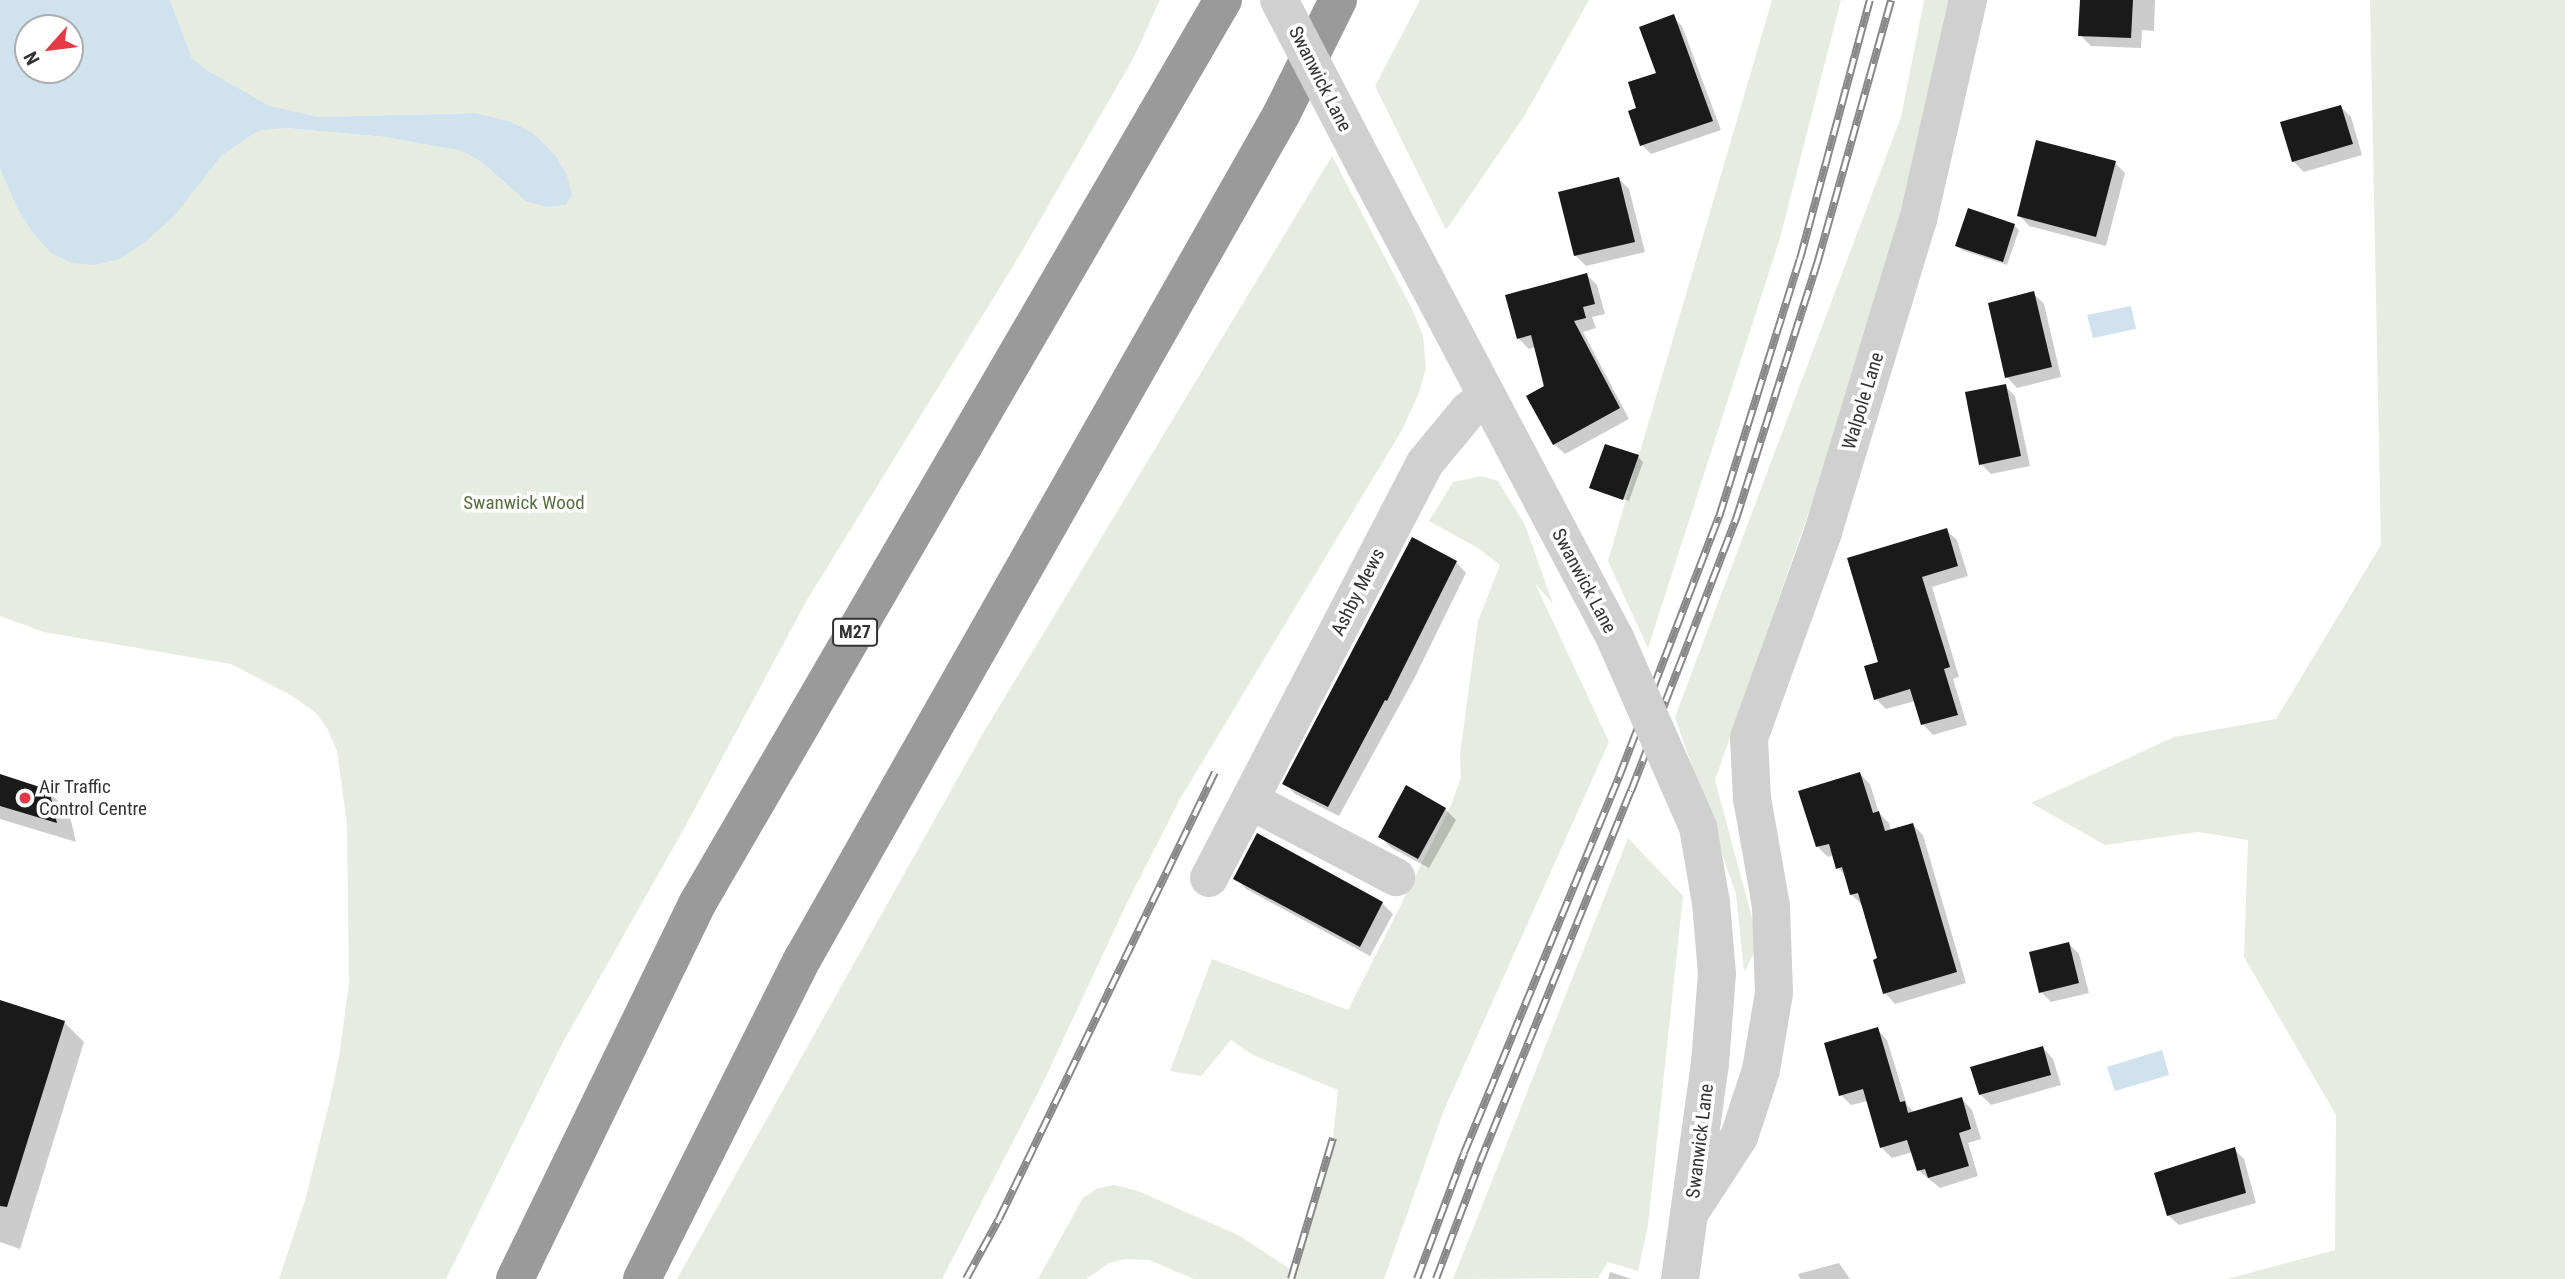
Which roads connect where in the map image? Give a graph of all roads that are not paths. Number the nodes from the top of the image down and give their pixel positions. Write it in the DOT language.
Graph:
graph roads {
  1 [pos="1223,0"];
  2 [pos="1279,0"];
  3 [pos="1338,0"];
  4 [pos="1968,0"];
  5 [pos="1486,397"];
  6 [pos="1752,798"];
  7 [pos="1251,801"];
  8 [pos="1396,877"];
  9 [pos="1209,878"];
  10 [pos="1692,1209"];
  11 [pos="515,1279"];
  12 [pos="642,1279"];
  13 [pos="1680,1279"];
  1 -- 11 [label="highway, M27"];
  2 -- 5 [label="street, Swanwick Lane, bridge"];
  3 -- 12 [label="highway"];
  4 -- 6 [label="street, Walpole Lane"];
  5 -- 7 [label="street, Ashby Mews"];
  5 -- 10 [label="street, Swanwick Lane, bridge"];
  6 -- 10 [label="street, Swanwick Lane"];
  7 -- 8 [label="street"];
  7 -- 9 [label="street, Ashby Mews"];
  10 -- 13 [label="street, Swanwick Lane"];
}
